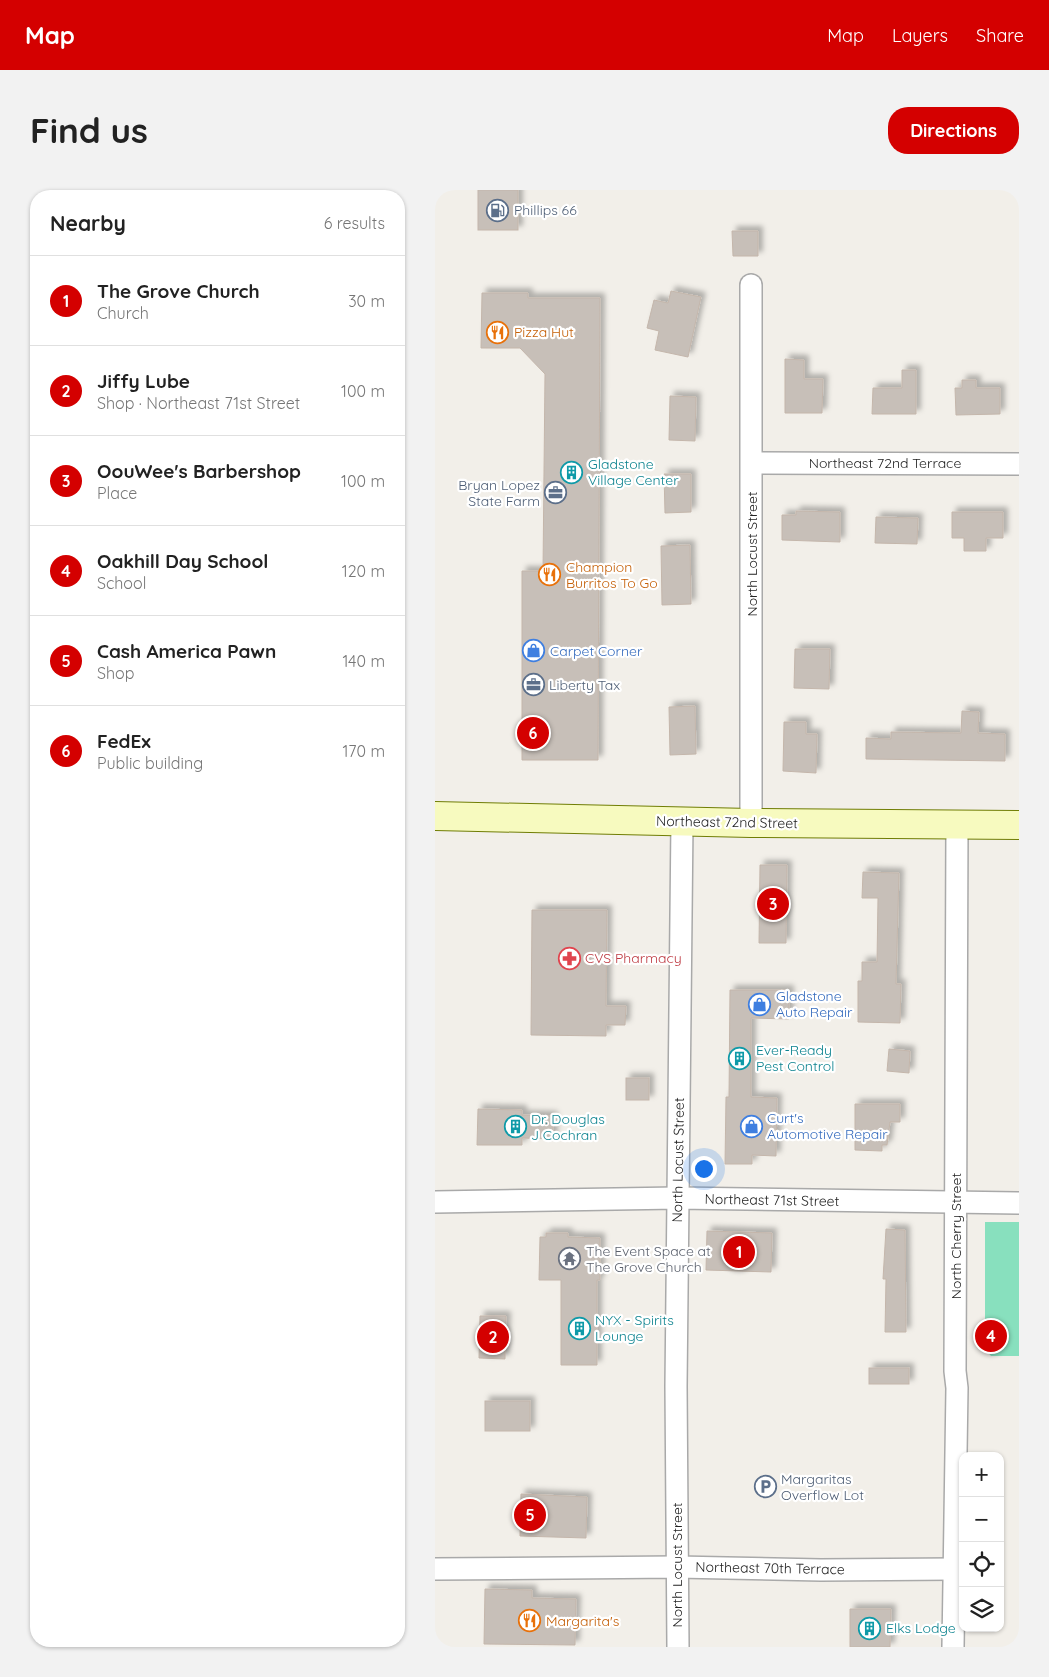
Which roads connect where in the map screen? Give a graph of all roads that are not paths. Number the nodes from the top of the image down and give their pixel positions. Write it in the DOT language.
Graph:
graph roads {
  1 [pos="751,285"];
  2 [pos="752,463"];
  3 [pos="1019,464"];
  4 [pos="435,816"];
  5 [pos="682,822"];
  6 [pos="751,823"];
  7 [pos="957,824"];
  8 [pos="1019,825"];
  9 [pos="677,1198"];
  10 [pos="435,1202"];
  11 [pos="956,1202"];
  12 [pos="1019,1203"];
  13 [pos="677,1567"];
  14 [pos="435,1569"];
  15 [pos="954,1569"];
  16 [pos="677,1647"];
  17 [pos="953,1647"];
  1 -- 2 [label="street, North Locust Street"];
  2 -- 3 [label="street, Northeast 72nd Terrace"];
  2 -- 6 [label="street, North Locust Street"];
  4 -- 5 [label="main road, Northeast 72nd Street"];
  5 -- 6 [label="main road, Northeast 72nd Street"];
  5 -- 9 [label="street, North Locust Street"];
  6 -- 7 [label="main road, Northeast 72nd Street"];
  7 -- 8 [label="main road, Northeast 72nd Street"];
  7 -- 11 [label="street, North Cherry Street"];
  9 -- 10 [label="street, Northeast 71st Street"];
  9 -- 11 [label="street, Northeast 71st Street"];
  9 -- 13 [label="street, North Locust Street"];
  11 -- 12 [label="street, Northeast 71st Street"];
  11 -- 15 [label="street, North Cherry Street"];
  13 -- 14 [label="street, Northeast 70th Terrace"];
  13 -- 15 [label="street, Northeast 70th Terrace"];
  13 -- 16 [label="street, North Locust Street"];
  15 -- 17 [label="street, North Cherry Street"];
}
